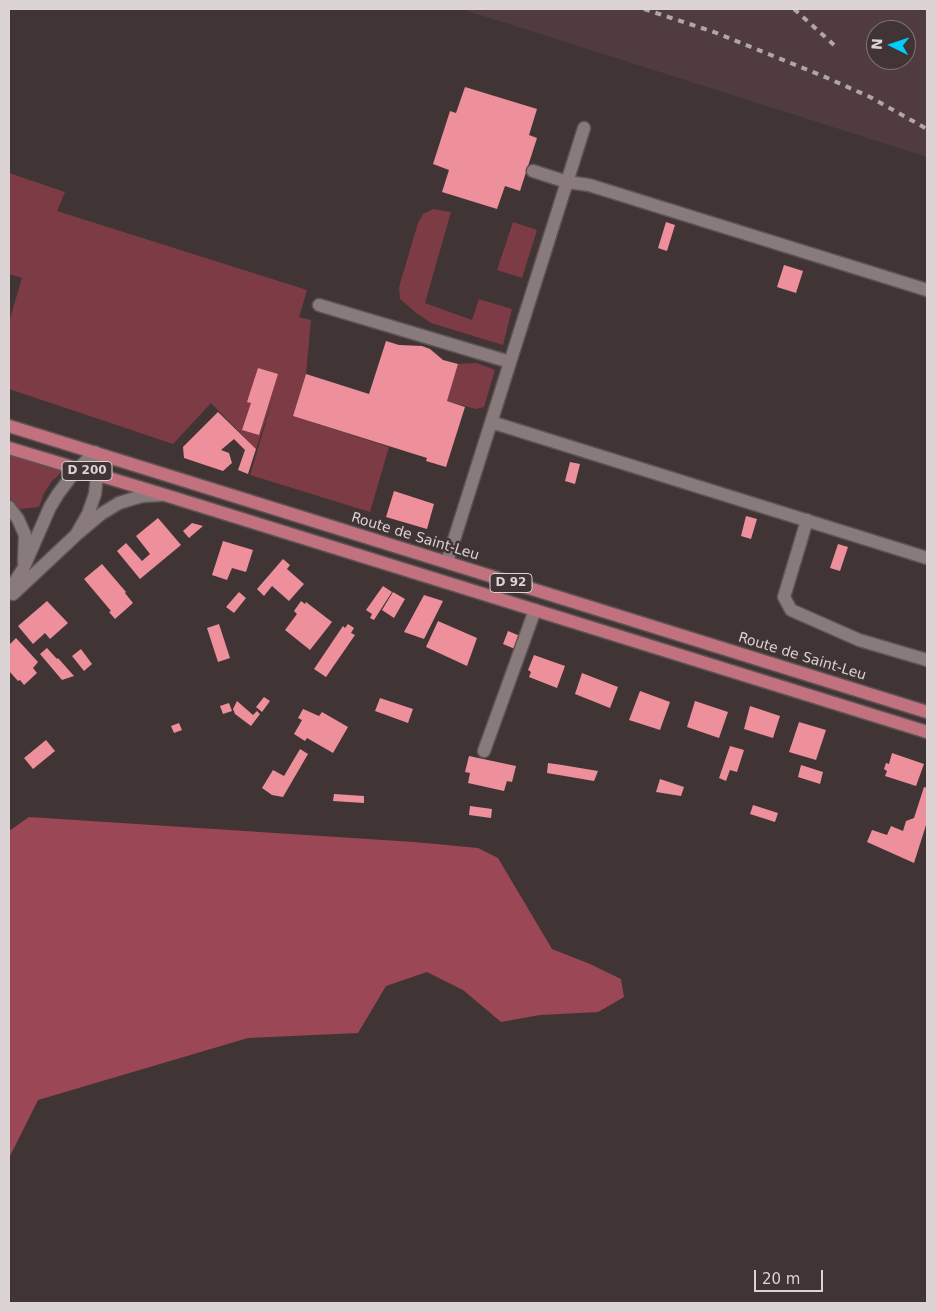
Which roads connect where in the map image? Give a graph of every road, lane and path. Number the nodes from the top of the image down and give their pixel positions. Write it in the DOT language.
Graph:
graph roads {
  1 [pos="584,128"];
  2 [pos="534,171"];
  3 [pos="567,182"];
  4 [pos="927,290"];
  5 [pos="319,305"];
  6 [pos="510,362"];
  7 [pos="491,422"];
  8 [pos="9,426"];
  9 [pos="9,448"];
  10 [pos="95,452"];
  11 [pos="77,469"];
  12 [pos="98,474"];
  13 [pos="165,495"];
  14 [pos="9,507"];
  15 [pos="807,520"];
  16 [pos="76,535"];
  17 [pos="927,558"];
  18 [pos="447,562"];
  19 [pos="23,569"];
  20 [pos="9,591"];
  21 [pos="9,598"];
  22 [pos="536,610"];
  23 [pos="927,660"];
  24 [pos="927,712"];
  25 [pos="927,732"];
  26 [pos="484,751"];
  1 -- 3 [label="street"];
  2 -- 3 [label="street"];
  3 -- 4 [label="street"];
  3 -- 6 [label="street"];
  5 -- 6 [label="street"];
  6 -- 7 [label="street"];
  7 -- 15 [label="street"];
  7 -- 18 [label="street"];
  8 -- 10 [label="main road, Route de Saint-Leu / D 200"];
  9 -- 11 [label="main road, D 200"];
  10 -- 11 [label="street"];
  10 -- 12 [label="street"];
  10 -- 18 [label="main road, Route de Saint-Leu / D 92"];
  11 -- 12 [label="main road, D 200"];
  11 -- 19 [label="street"];
  12 -- 13 [label="main road, D 200"];
  12 -- 16 [label="street"];
  13 -- 16 [label="street"];
  13 -- 22 [label="main road, D 92"];
  14 -- 19 [label="street"];
  15 -- 17 [label="street"];
  15 -- 23 [label="street"];
  16 -- 21 [label="street"];
  18 -- 24 [label="main road, Route de Saint-Leu / D 92"];
  19 -- 20 [label="street"];
  22 -- 25 [label="main road, D 92"];
  22 -- 26 [label="street"];
}
